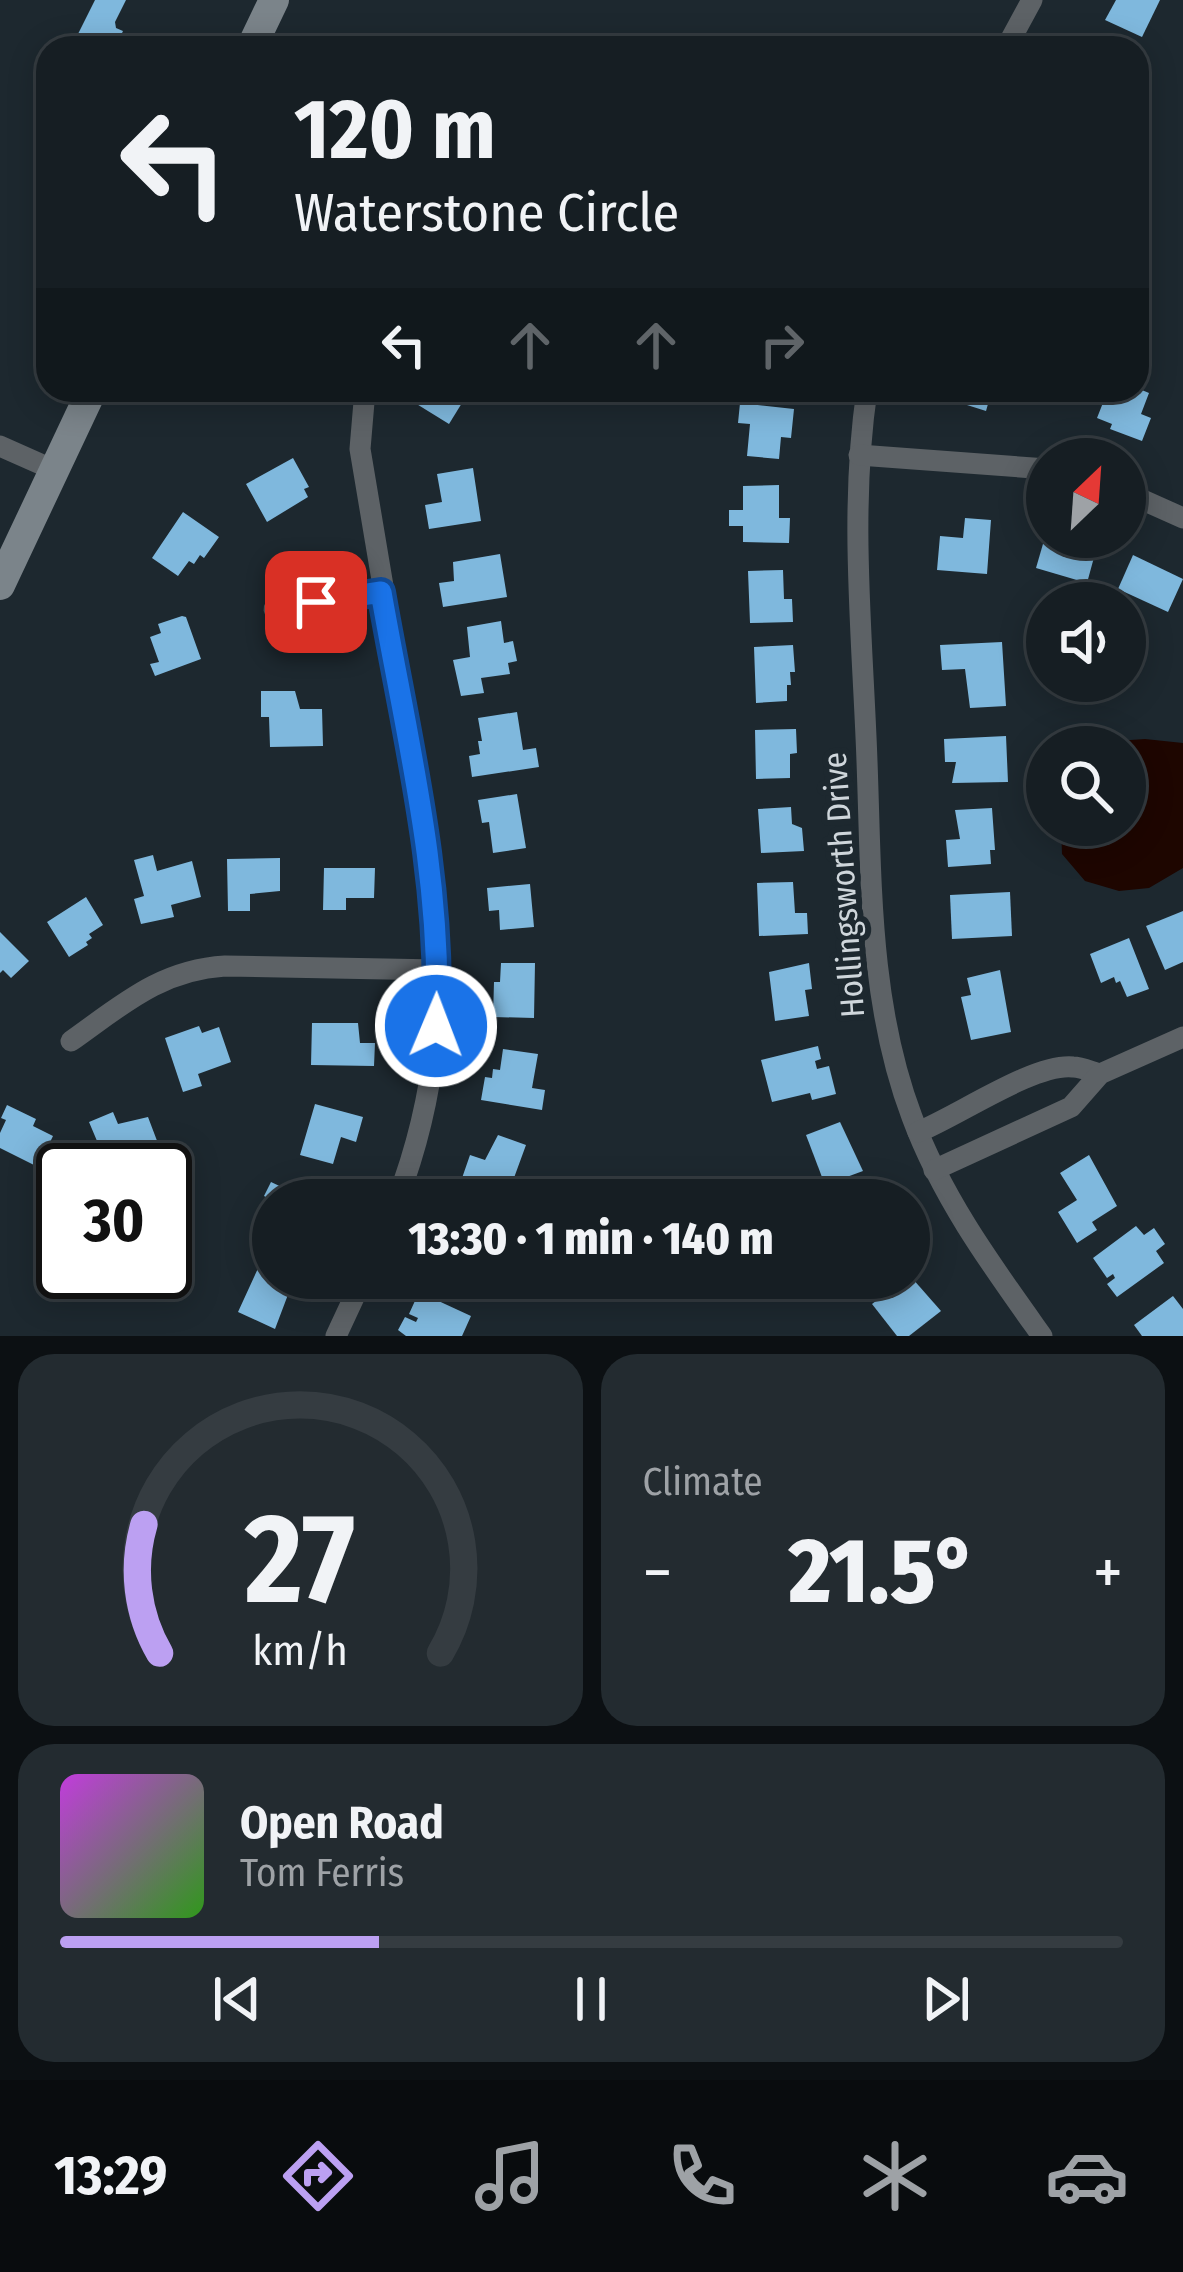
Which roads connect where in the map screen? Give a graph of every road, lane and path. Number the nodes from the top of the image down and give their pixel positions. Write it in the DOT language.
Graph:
graph roads {
  1 [pos="274,0"];
  2 [pos="1032,0"];
  3 [pos="257,36"];
  4 [pos="1012,36"];
  5 [pos="86,402"];
  6 [pos="364,402"];
  7 [pos="866,402"];
  8 [pos="0,446"];
  9 [pos="859,454"];
  10 [pos="1026,468"];
  11 [pos="54,470"];
  12 [pos="1146,501"];
  13 [pos="1183,518"];
  14 [pos="0,585"];
  15 [pos="381,592"];
  16 [pos="274,609"];
  17 [pos="437,970"];
  18 [pos="1183,1036"];
  19 [pos="71,1041"];
  20 [pos="1100,1074"];
  21 [pos="917,1132"];
  22 [pos="934,1170"];
  23 [pos="404,1179"];
  24 [pos="353,1299"];
  25 [pos="336,1336"];
  26 [pos="1042,1336"];
  1 -- 3 [label="street"];
  2 -- 4 [label="street"];
  5 -- 11 [label="street"];
  6 -- 15 [label="street"];
  7 -- 9 [label="street, Hollingsworth Drive"];
  8 -- 11 [label="street"];
  9 -- 10 [label="street"];
  9 -- 21 [label="street, Hollingsworth Drive"];
  11 -- 14 [label="street"];
  12 -- 13 [label="street"];
  15 -- 16 [label="street"];
  15 -- 17 [label="street"];
  17 -- 19 [label="street"];
  17 -- 23 [label="street"];
  18 -- 20 [label="street"];
  20 -- 21 [label="street"];
  20 -- 22 [label="street"];
  21 -- 22 [label="street, Hollingsworth Drive"];
  22 -- 26 [label="street, Hollingsworth Drive"];
  24 -- 25 [label="street"];
}
